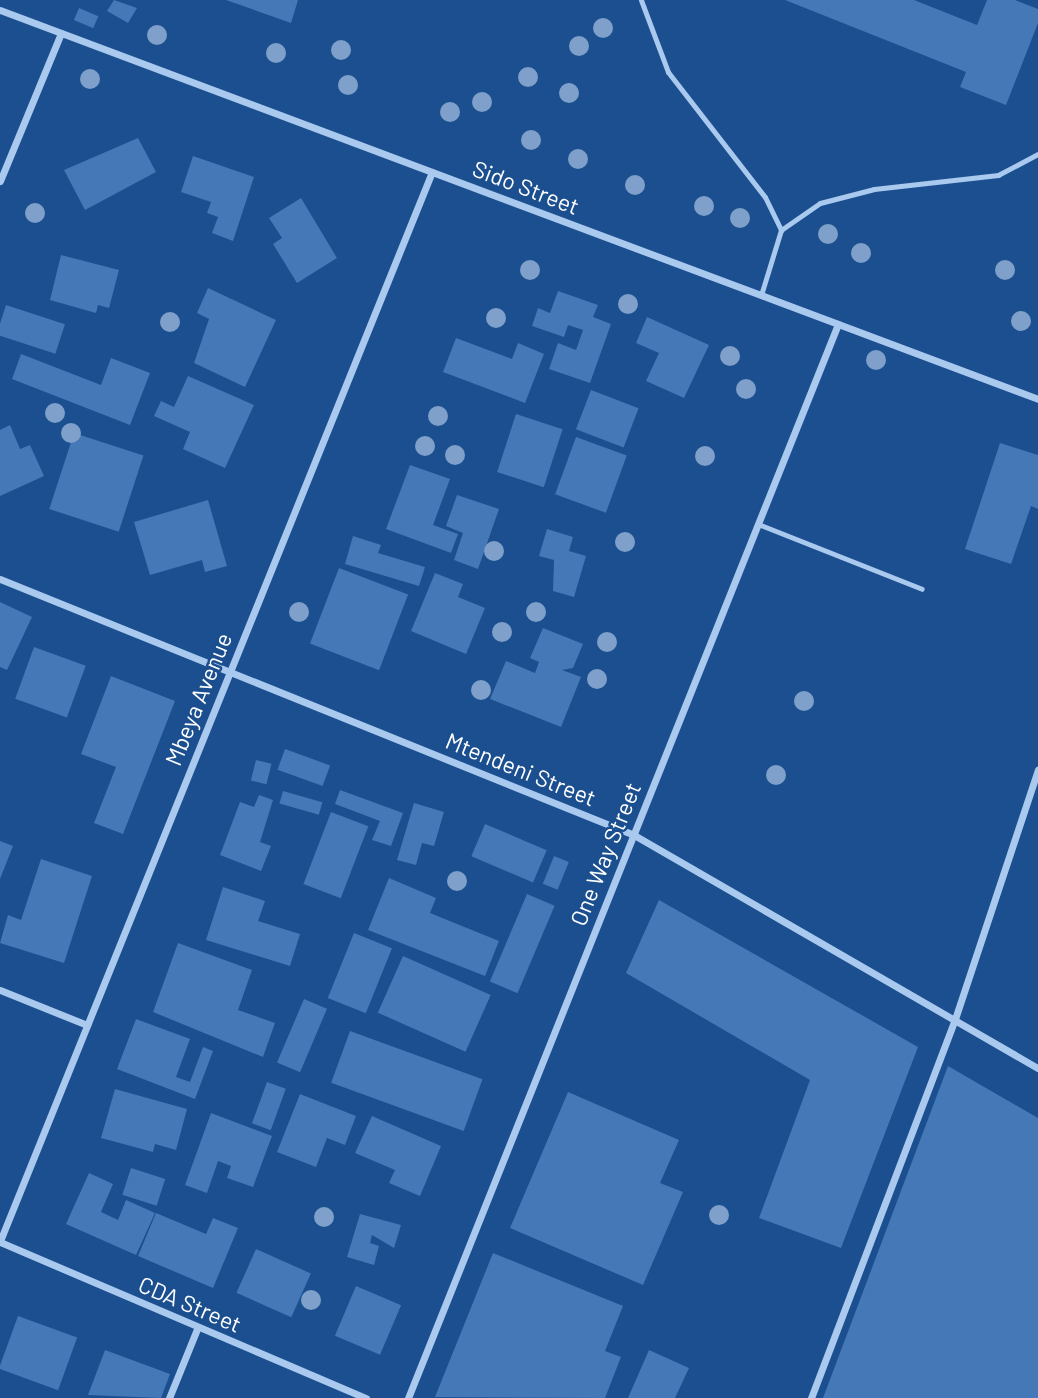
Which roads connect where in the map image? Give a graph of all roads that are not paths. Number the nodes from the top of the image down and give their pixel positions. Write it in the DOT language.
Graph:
graph roads {
  1 [pos="641,0"];
  2 [pos="0,10"];
  3 [pos="61,33"];
  4 [pos="1038,154"];
  5 [pos="432,172"];
  6 [pos="0,181"];
  7 [pos="781,230"];
  8 [pos="761,295"];
  9 [pos="838,324"];
  10 [pos="1038,399"];
  11 [pos="758,524"];
  12 [pos="0,579"];
  13 [pos="922,589"];
  14 [pos="230,672"];
  15 [pos="1038,771"];
  16 [pos="634,835"];
  17 [pos="0,990"];
  18 [pos="954,1022"];
  19 [pos="87,1025"];
  20 [pos="1038,1068"];
  21 [pos="0,1242"];
  22 [pos="197,1329"];
  23 [pos="169,1398"];
  24 [pos="366,1398"];
  25 [pos="408,1398"];
  26 [pos="811,1398"];
  1 -- 7 [label="lane"];
  2 -- 3 [label="street, Sido Street"];
  3 -- 5 [label="street, Sido Street"];
  3 -- 6 [label="street"];
  4 -- 7 [label="lane"];
  5 -- 8 [label="street, Sido Street"];
  5 -- 14 [label="street, Mbeya Avenue"];
  7 -- 8 [label="lane"];
  8 -- 9 [label="street, Sido Street"];
  9 -- 10 [label="street, Sido Street"];
  9 -- 11 [label="street, One Way Street"];
  11 -- 13 [label="lane"];
  11 -- 16 [label="street, One Way Street"];
  12 -- 14 [label="street, Mtendeni Street"];
  14 -- 16 [label="street, Mtendeni Street"];
  14 -- 19 [label="street, Mbeya Avenue"];
  15 -- 18 [label="street"];
  16 -- 18 [label="street, Mtendeni Street"];
  16 -- 25 [label="street, One Way Street"];
  17 -- 19 [label="street"];
  18 -- 20 [label="street, Mtendeni Street"];
  18 -- 26 [label="street"];
  19 -- 21 [label="street, Mbeya Avenue"];
  21 -- 22 [label="street, CDA Street"];
  22 -- 23 [label="street"];
  22 -- 24 [label="street, CDA Street"];
}
